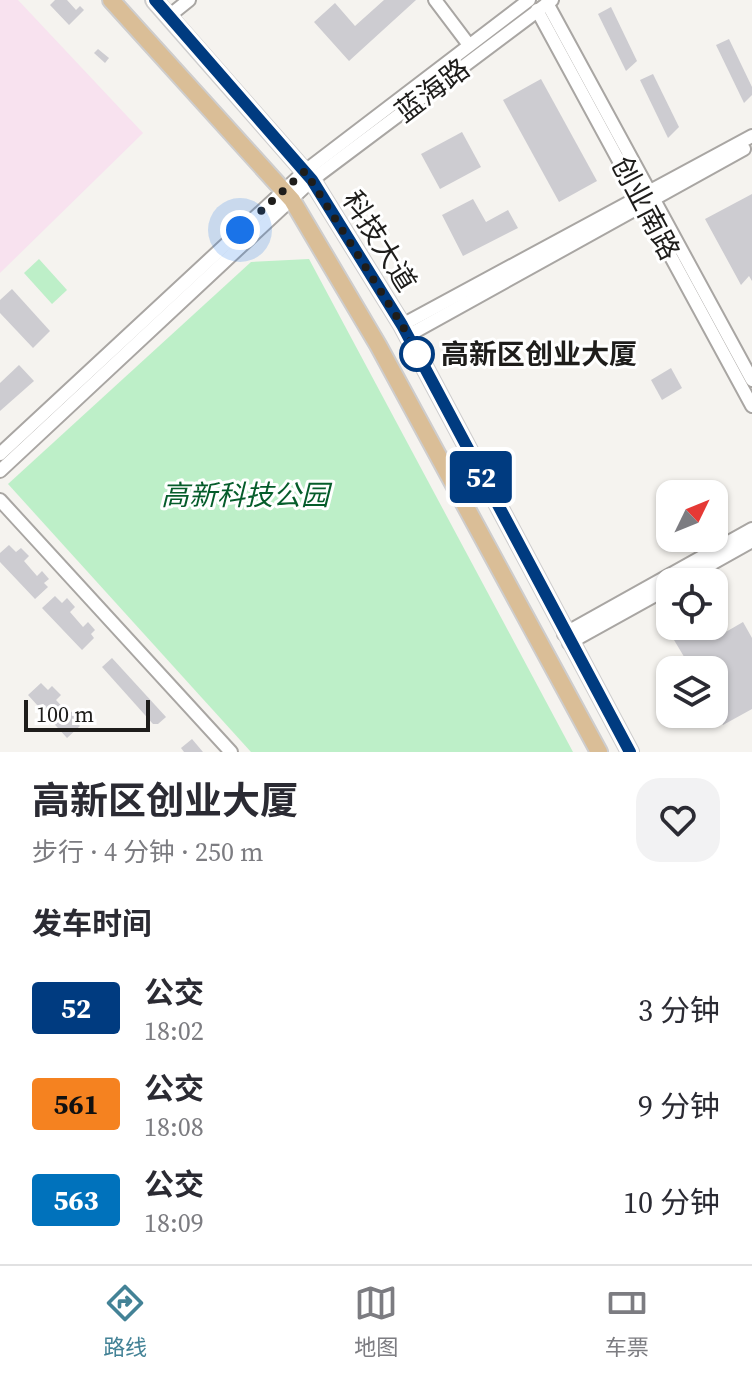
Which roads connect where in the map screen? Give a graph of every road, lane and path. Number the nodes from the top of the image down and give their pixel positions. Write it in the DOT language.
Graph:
graph roads {
  1 [pos="111,0"];
  2 [pos="154,0"];
  3 [pos="189,0"];
  4 [pos="435,0"];
  5 [pos="541,3"];
  6 [pos="169,16"];
  7 [pos="469,45"];
  8 [pos="752,136"];
  9 [pos="752,145"];
  10 [pos="308,176"];
  11 [pos="288,195"];
  12 [pos="647,199"];
  13 [pos="405,331"];
  14 [pos="752,380"];
  15 [pos="752,406"];
  16 [pos="0,454"];
  17 [pos="0,471"];
  18 [pos="0,500"];
  19 [pos="752,529"];
  20 [pos="752,541"];
  21 [pos="704,568"];
  22 [pos="656,594"];
  23 [pos="567,639"];
  24 [pos="231,752"];
  25 [pos="599,752"];
  26 [pos="630,752"];
  1 -- 11 [label="main road, 科技大道"];
  2 -- 6 [label="main road, 科技大道"];
  3 -- 6 [label="street"];
  4 -- 7 [label="street"];
  5 -- 7 [label="street, 蓝海路"];
  5 -- 10 [label="street, 蓝海路"];
  5 -- 12 [label="street, 创业南路"];
  6 -- 10 [label="main road, 科技大道"];
  7 -- 10 [label="street, 蓝海路"];
  8 -- 12 [label="street"];
  9 -- 12 [label="street"];
  10 -- 11 [label="street"];
  10 -- 13 [label="main road, 科技大道"];
  11 -- 16 [label="street"];
  11 -- 17 [label="street"];
  11 -- 25 [label="main road, 科技大道"];
  12 -- 13 [label="street"];
  12 -- 14 [label="street, 创业南路"];
  12 -- 15 [label="street, 创业南路"];
  13 -- 23 [label="main road, 科技大道"];
  18 -- 24 [label="street"];
  19 -- 23 [label="street"];
  20 -- 21 [label="street"];
  22 -- 23 [label="street"];
  23 -- 26 [label="main road, 科技大道"];
}
